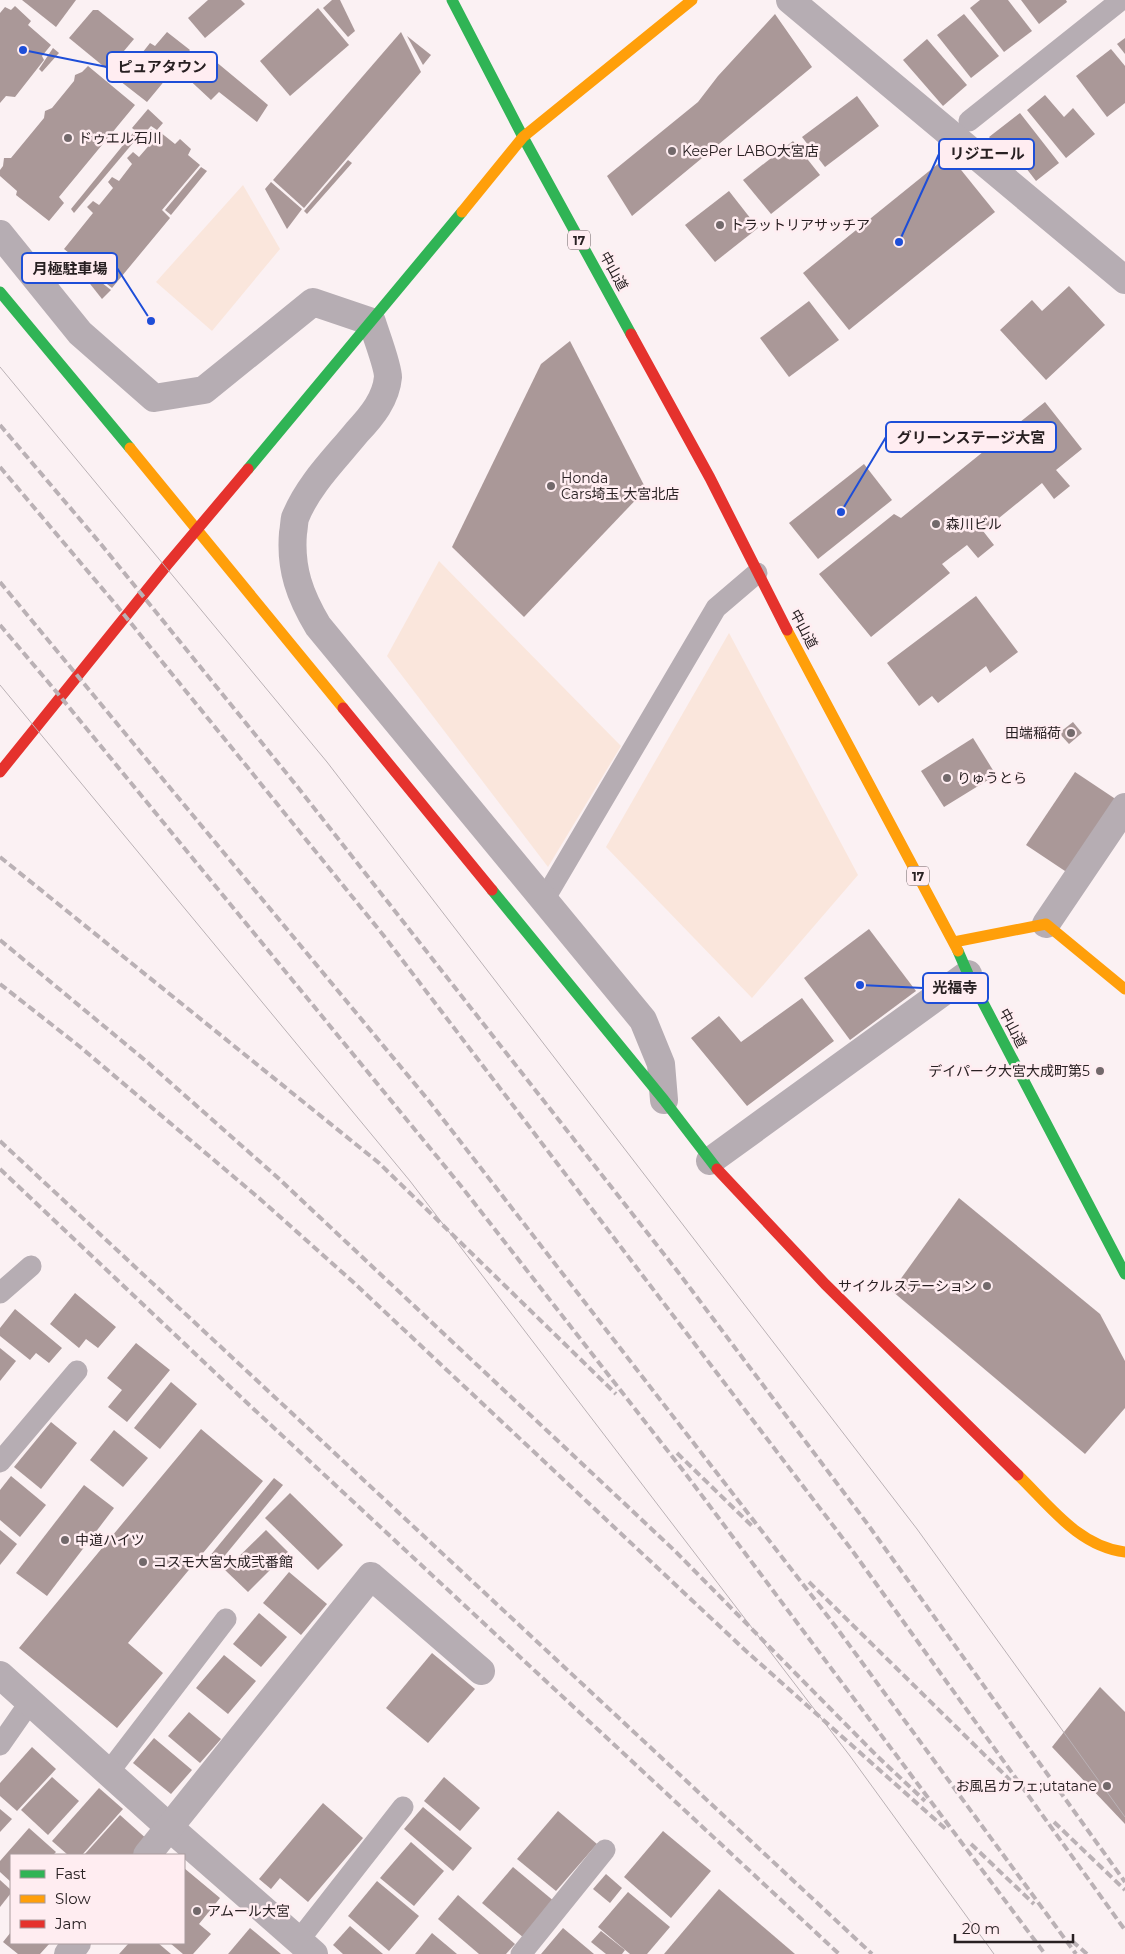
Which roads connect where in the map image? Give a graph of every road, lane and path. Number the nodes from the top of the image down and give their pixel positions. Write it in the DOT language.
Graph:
graph roads {
  1 [pos="452,0"];
  2 [pos="692,0"];
  3 [pos="790,0"];
  4 [pos="1120,0"];
  5 [pos="961,128"];
  6 [pos="523,137"];
  7 [pos="0,234"];
  8 [pos="1125,280"];
  9 [pos="0,292"];
  10 [pos="372,322"];
  11 [pos="757,573"];
  12 [pos="0,772"];
  13 [pos="1125,807"];
  14 [pos="544,900"];
  15 [pos="1046,924"];
  16 [pos="954,942"];
  17 [pos="968,974"];
  18 [pos="1125,989"];
  19 [pos="664,1100"];
  20 [pos="710,1161"];
  21 [pos="31,1266"];
  22 [pos="1125,1274"];
  23 [pos="0,1293"];
  24 [pos="77,1372"];
  25 [pos="0,1462"];
  26 [pos="1125,1552"];
  27 [pos="226,1619"];
  28 [pos="481,1671"];
  29 [pos="0,1675"];
  30 [pos="30,1702"];
  31 [pos="0,1745"];
  32 [pos="108,1773"];
  33 [pos="403,1807"];
  34 [pos="169,1827"];
  35 [pos="605,1850"];
  36 [pos="148,1854"];
  37 [pos="76,1944"];
  38 [pos="306,1947"];
  39 [pos="68,1954"];
  40 [pos="521,1954"];
  1 -- 6 [label="main road, 中山道 / 17"];
  2 -- 6 [label="main road"];
  3 -- 5 [label="street"];
  4 -- 5 [label="lane"];
  5 -- 8 [label="street"];
  6 -- 10 [label="main road"];
  6 -- 11 [label="main road, 中山道 / 17"];
  7 -- 10 [label="street"];
  9 -- 19 [label="main road"];
  10 -- 12 [label="main road"];
  10 -- 14 [label="street"];
  11 -- 14 [label="lane"];
  11 -- 16 [label="main road, 中山道 / 17"];
  13 -- 15 [label="street"];
  14 -- 19 [label="street"];
  15 -- 16 [label="main road"];
  15 -- 18 [label="main road"];
  16 -- 17 [label="main road, 中山道 / 17"];
  17 -- 20 [label="street"];
  17 -- 22 [label="main road, 中山道 / 17"];
  19 -- 20 [label="main road"];
  20 -- 26 [label="main road"];
  21 -- 23 [label="lane"];
  24 -- 25 [label="lane"];
  27 -- 32 [label="lane"];
  28 -- 34 [label="street"];
  29 -- 30 [label="street"];
  30 -- 31 [label="lane"];
  30 -- 32 [label="street"];
  32 -- 34 [label="street"];
  33 -- 38 [label="lane"];
  34 -- 36 [label="street"];
  34 -- 38 [label="street"];
  35 -- 40 [label="lane"];
  37 -- 39 [label="street"];
}
